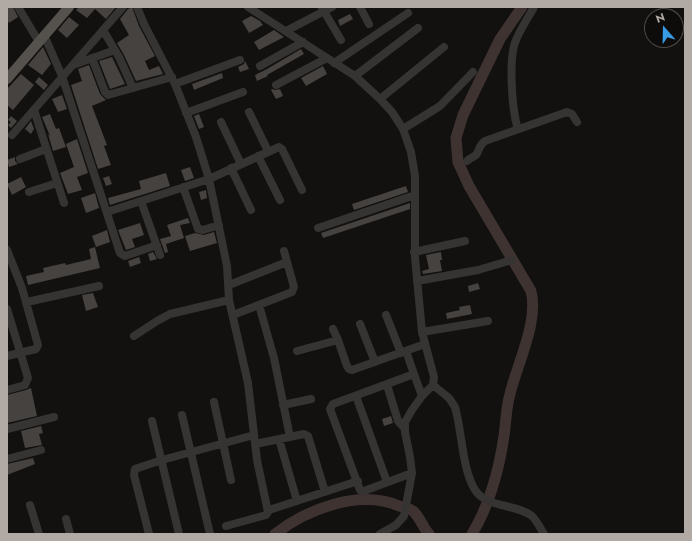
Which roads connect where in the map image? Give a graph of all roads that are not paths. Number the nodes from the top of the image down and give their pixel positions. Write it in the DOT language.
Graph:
graph roads {
  1 [pos="18,7"];
  2 [pos="69,7"];
  3 [pos="123,7"];
  4 [pos="137,7"];
  5 [pos="248,7"];
  6 [pos="332,7"];
  7 [pos="360,7"];
  8 [pos="534,7"];
  9 [pos="323,9"];
  10 [pos="408,13"];
  11 [pos="369,24"];
  12 [pos="418,28"];
  13 [pos="103,30"];
  14 [pos="286,31"];
  15 [pos="41,38"];
  16 [pos="341,40"];
  17 [pos="303,42"];
  18 [pos="444,47"];
  19 [pos="115,50"];
  20 [pos="92,58"];
  21 [pos="240,60"];
  22 [pos="331,60"];
  23 [pos="72,65"];
  24 [pos="260,66"];
  25 [pos="473,72"];
  26 [pos="62,76"];
  27 [pos="355,76"];
  28 [pos="7,79"];
  29 [pos="174,80"];
  30 [pos="276,85"];
  31 [pos="134,88"];
  32 [pos="243,92"];
  33 [pos="380,99"];
  34 [pos="34,110"];
  35 [pos="249,112"];
  36 [pos="186,113"];
  37 [pos="221,122"];
  38 [pos="577,122"];
  39 [pos="403,129"];
  40 [pos="518,129"];
  41 [pos="12,135"];
  42 [pos="46,149"];
  43 [pos="268,151"];
  44 [pos="258,156"];
  45 [pos="20,159"];
  46 [pos="467,161"];
  47 [pos="241,164"];
  48 [pos="231,168"];
  49 [pos="209,179"];
  50 [pos="57,183"];
  51 [pos="183,187"];
  52 [pos="302,190"];
  53 [pos="29,192"];
  54 [pos="415,195"];
  55 [pos="280,200"];
  56 [pos="141,201"];
  57 [pos="64,203"];
  58 [pos="251,210"];
  59 [pos="107,212"];
  60 [pos="218,225"];
  61 [pos="318,228"];
  62 [pos="465,241"];
  63 [pos="156,245"];
  64 [pos="7,250"];
  65 [pos="284,251"];
  66 [pos="414,252"];
  67 [pos="160,255"];
  68 [pos="512,260"];
  69 [pos="287,262"];
  70 [pos="417,281"];
  71 [pos="229,285"];
  72 [pos="99,286"];
  73 [pos="229,300"];
  74 [pos="27,302"];
  75 [pos="259,305"];
  76 [pos="7,309"];
  77 [pos="232,315"];
  78 [pos="386,315"];
  79 [pos="488,321"];
  80 [pos="360,324"];
  81 [pos="333,329"];
  82 [pos="422,332"];
  83 [pos="134,336"];
  84 [pos="338,340"];
  85 [pos="425,344"];
  86 [pos="297,351"];
  87 [pos="404,352"];
  88 [pos="20,353"];
  89 [pos="7,356"];
  90 [pos="375,362"];
  91 [pos="414,374"];
  92 [pos="387,385"];
  93 [pos="433,385"];
  94 [pos="7,390"];
  95 [pos="356,396"];
  96 [pos="422,396"];
  97 [pos="311,399"];
  98 [pos="214,402"];
  99 [pos="283,405"];
  100 [pos="182,415"];
  101 [pos="54,417"];
  102 [pos="152,421"];
  103 [pos="404,428"];
  104 [pos="7,429"];
  105 [pos="254,435"];
  106 [pos="290,437"];
  107 [pos="279,439"];
  108 [pos="222,443"];
  109 [pos="255,444"];
  110 [pos="41,450"];
  111 [pos="190,452"];
  112 [pos="7,459"];
  113 [pos="162,460"];
  114 [pos="412,473"];
  115 [pos="231,480"];
  116 [pos="358,482"];
  117 [pos="387,482"];
  118 [pos="325,492"];
  119 [pos="297,501"];
  120 [pos="30,505"];
  121 [pos="268,510"];
  122 [pos="66,519"];
  123 [pos="226,526"];
  124 [pos="389,532"];
  125 [pos="39,534"];
  126 [pos="70,534"];
  127 [pos="149,534"];
  128 [pos="179,534"];
  129 [pos="210,534"];
  130 [pos="380,534"];
  131 [pos="544,534"];
  1 -- 15 [label="street"];
  2 -- 15 [label="main road"];
  3 -- 13 [label="street"];
  4 -- 29 [label="street"];
  5 -- 14 [label="street"];
  6 -- 9 [label="street"];
  7 -- 11 [label="street"];
  8 -- 40 [label="street"];
  9 -- 14 [label="street"];
  9 -- 16 [label="street"];
  10 -- 22 [label="street"];
  12 -- 27 [label="street"];
  13 -- 19 [label="street"];
  13 -- 23 [label="street"];
  14 -- 17 [label="street"];
  15 -- 26 [label="street"];
  15 -- 28 [label="main road"];
  17 -- 22 [label="street"];
  17 -- 24 [label="street"];
  18 -- 33 [label="street"];
  19 -- 20 [label="street"];
  19 -- 31 [label="street"];
  20 -- 23 [label="street"];
  20 -- 31 [label="street"];
  21 -- 29 [label="street"];
  22 -- 27 [label="street"];
  22 -- 30 [label="street"];
  23 -- 26 [label="street"];
  25 -- 39 [label="street"];
  26 -- 34 [label="street"];
  26 -- 59 [label="street"];
  27 -- 33 [label="street"];
  29 -- 31 [label="street"];
  29 -- 36 [label="street"];
  32 -- 36 [label="street"];
  33 -- 39 [label="street"];
  34 -- 41 [label="street"];
  34 -- 42 [label="street"];
  35 -- 43 [label="street"];
  36 -- 49 [label="street"];
  37 -- 47 [label="street"];
  38 -- 40 [label="street"];
  39 -- 54 [label="street"];
  40 -- 46 [label="street"];
  42 -- 45 [label="street"];
  42 -- 50 [label="street"];
  43 -- 44 [label="street"];
  43 -- 52 [label="street"];
  44 -- 47 [label="street"];
  44 -- 55 [label="street"];
  47 -- 48 [label="street"];
  48 -- 49 [label="street"];
  48 -- 58 [label="street"];
  49 -- 51 [label="street"];
  49 -- 60 [label="street"];
  50 -- 53 [label="street"];
  50 -- 57 [label="street"];
  51 -- 56 [label="street"];
  51 -- 60 [label="street"];
  54 -- 61 [label="street"];
  54 -- 66 [label="street"];
  56 -- 59 [label="street"];
  56 -- 63 [label="street"];
  59 -- 63 [label="street"];
  60 -- 71 [label="street"];
  62 -- 66 [label="street"];
  63 -- 67 [label="street"];
  64 -- 74 [label="street"];
  65 -- 69 [label="street"];
  66 -- 70 [label="street"];
  68 -- 70 [label="street"];
  69 -- 71 [label="street"];
  69 -- 75 [label="street"];
  70 -- 82 [label="street"];
  71 -- 73 [label="street"];
  72 -- 74 [label="street"];
  73 -- 77 [label="street"];
  73 -- 83 [label="street"];
  74 -- 88 [label="street"];
  75 -- 77 [label="street"];
  75 -- 99 [label="street"];
  76 -- 88 [label="street"];
  77 -- 105 [label="street"];
  78 -- 87 [label="street"];
  79 -- 82 [label="street"];
  80 -- 90 [label="street"];
  81 -- 84 [label="street"];
  82 -- 85 [label="street"];
  84 -- 86 [label="street"];
  84 -- 90 [label="street"];
  85 -- 87 [label="street"];
  85 -- 93 [label="street"];
  87 -- 90 [label="street"];
  87 -- 91 [label="street"];
  88 -- 89 [label="street"];
  88 -- 94 [label="street"];
  91 -- 92 [label="street"];
  91 -- 96 [label="street"];
  92 -- 95 [label="street"];
  92 -- 103 [label="street"];
  93 -- 96 [label="street"];
  93 -- 131 [label="street"];
  95 -- 116 [label="street"];
  95 -- 117 [label="street"];
  96 -- 103 [label="street"];
  97 -- 99 [label="street"];
  98 -- 108 [label="street"];
  99 -- 106 [label="street"];
  100 -- 111 [label="street"];
  101 -- 104 [label="street"];
  102 -- 113 [label="street"];
  103 -- 114 [label="street"];
  105 -- 108 [label="street"];
  105 -- 109 [label="street"];
  106 -- 107 [label="street"];
  106 -- 118 [label="street"];
  107 -- 109 [label="street"];
  107 -- 119 [label="street"];
  108 -- 111 [label="street"];
  108 -- 115 [label="street"];
  109 -- 121 [label="street"];
  110 -- 112 [label="street"];
  111 -- 113 [label="street"];
  111 -- 129 [label="street"];
  113 -- 127 [label="street"];
  113 -- 128 [label="street"];
  114 -- 117 [label="street"];
  114 -- 124 [label="street"];
  116 -- 117 [label="street"];
  116 -- 118 [label="street"];
  118 -- 119 [label="street"];
  119 -- 121 [label="street"];
  120 -- 125 [label="street"];
  121 -- 123 [label="street"];
  122 -- 126 [label="street"];
  124 -- 130 [label="street"];
}
